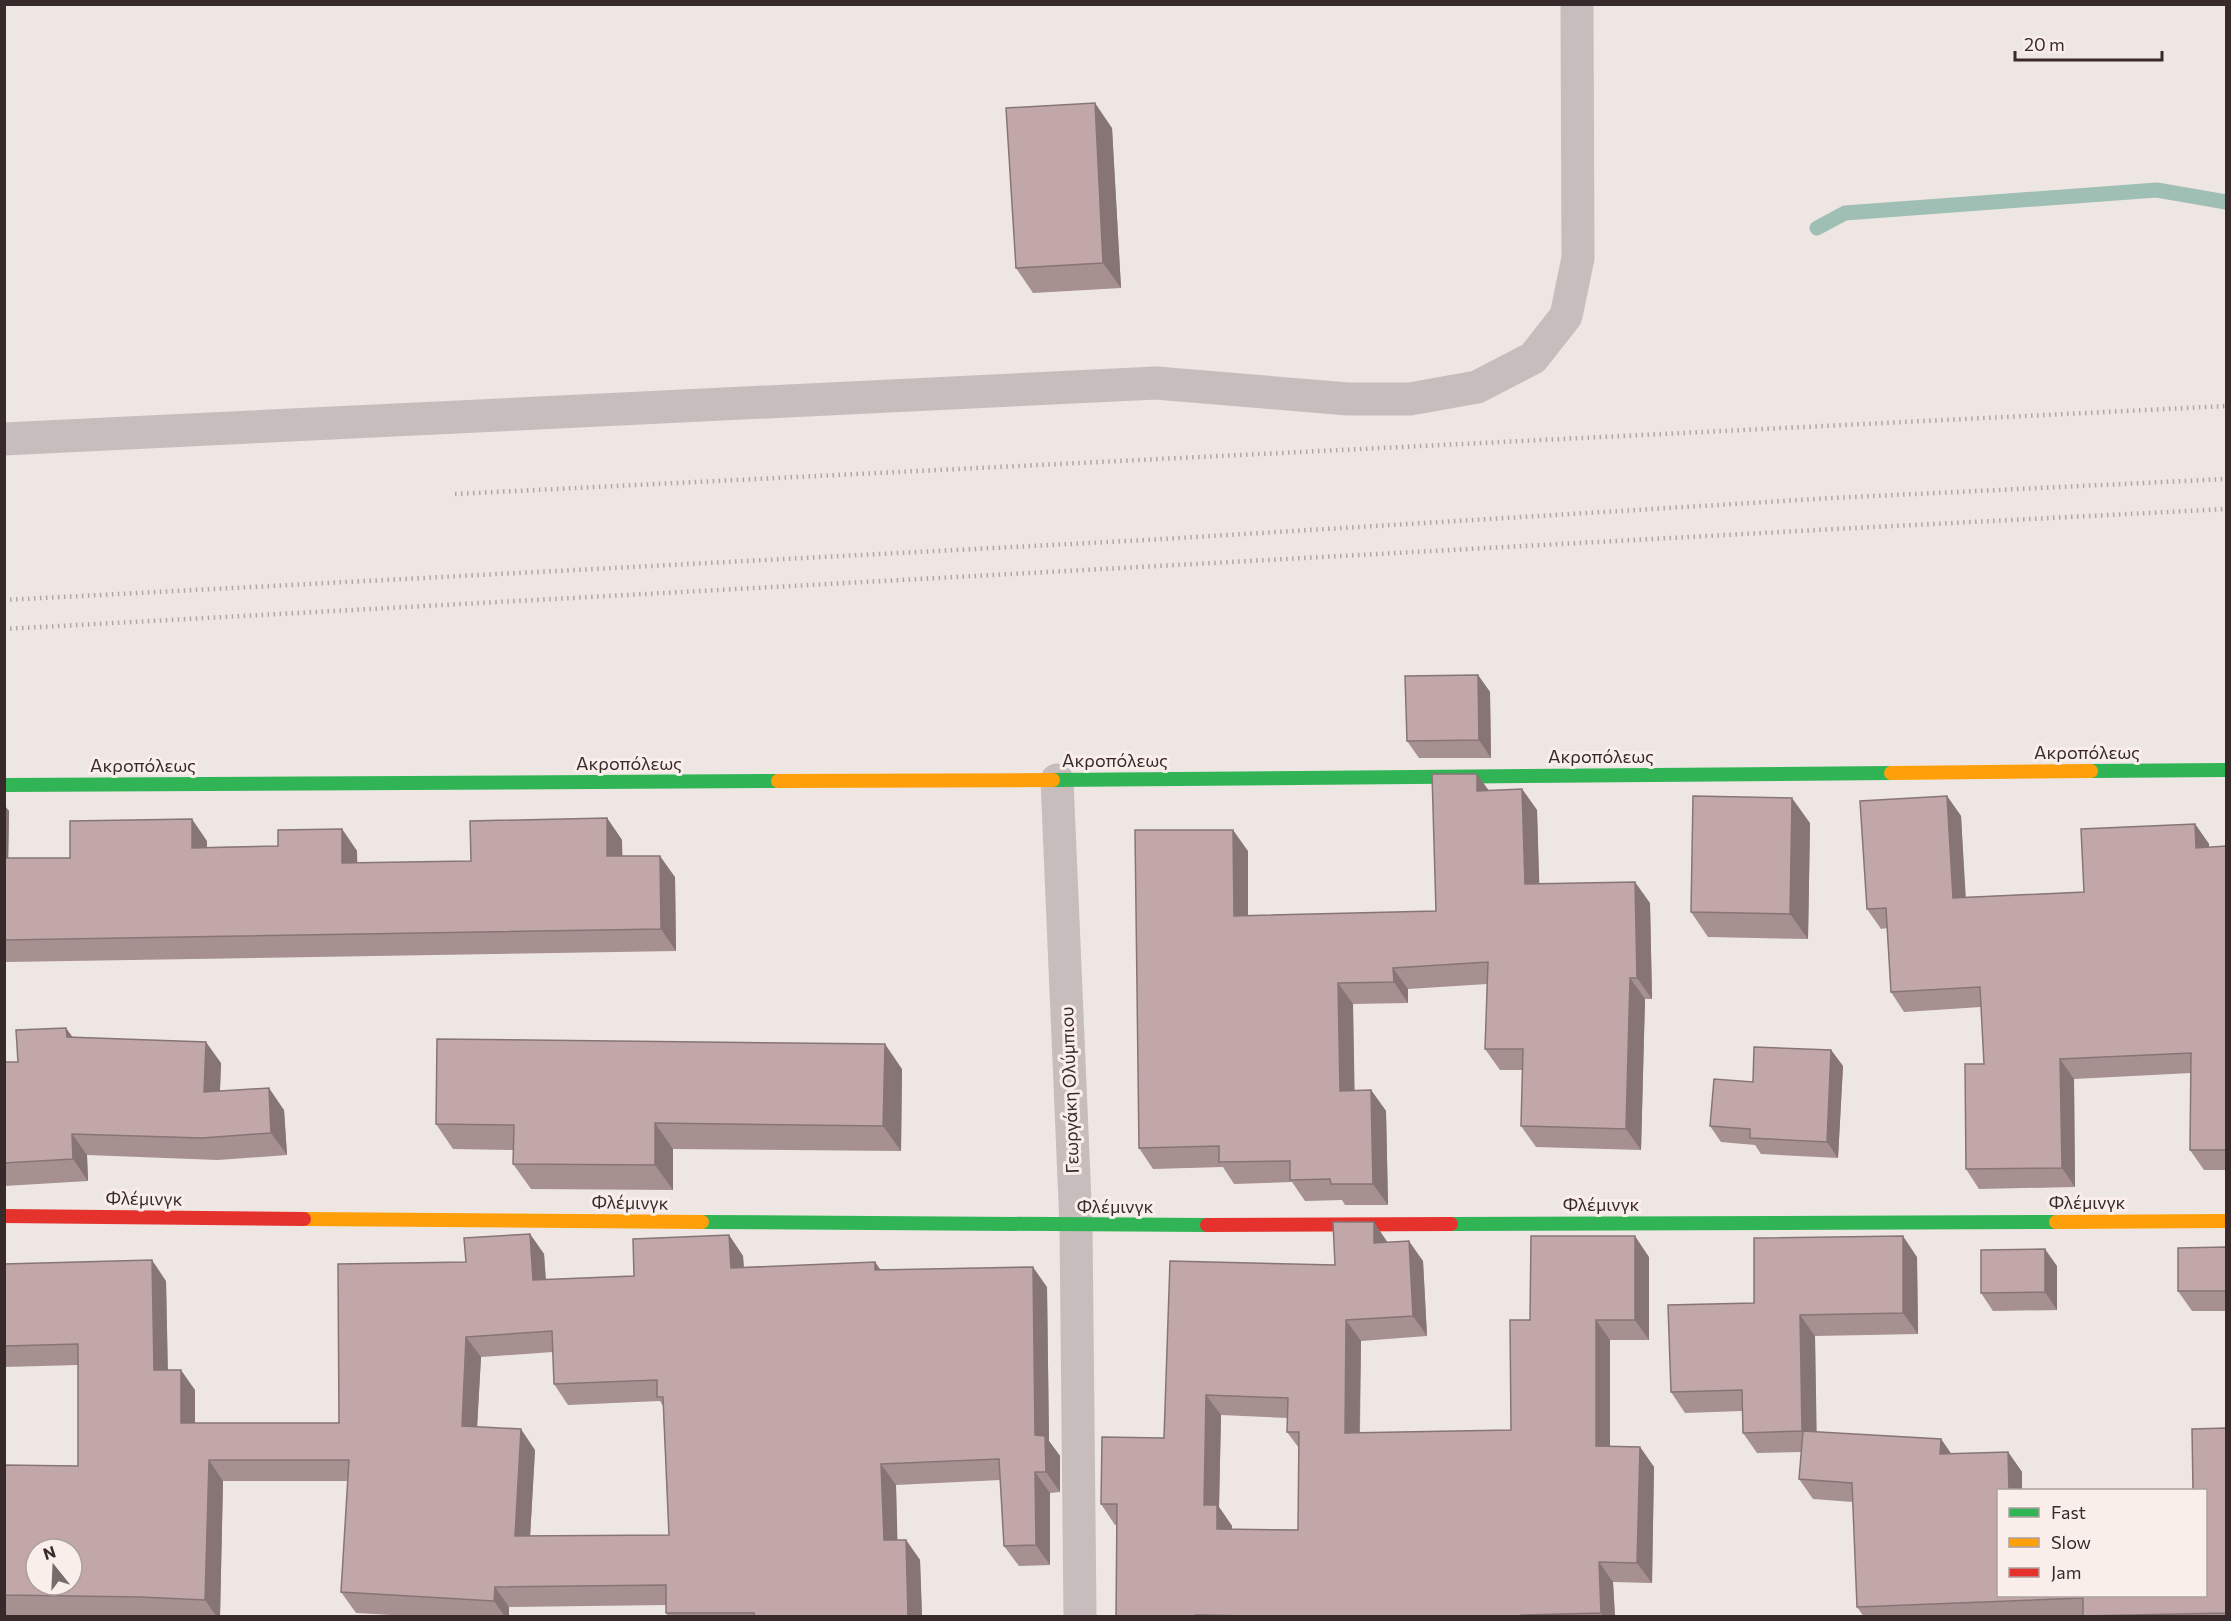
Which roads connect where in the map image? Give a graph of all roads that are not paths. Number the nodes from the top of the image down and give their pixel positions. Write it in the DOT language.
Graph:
graph roads {
  1 [pos="1577,4"];
  2 [pos="4,439"];
  3 [pos="2226,770"];
  4 [pos="1057,780"];
  5 [pos="4,784"];
  6 [pos="4,1216"];
  7 [pos="2226,1221"];
  8 [pos="1076,1225"];
  9 [pos="1080,1617"];
  1 -- 2 [label="street"];
  3 -- 4 [label="street, Ακροπόλεως"];
  4 -- 5 [label="street, Ακροπόλεως"];
  4 -- 8 [label="street, Γεωργάκη Ολύμπιου"];
  6 -- 8 [label="street, Φλέμινγκ"];
  7 -- 8 [label="street, Φλέμινγκ"];
  8 -- 9 [label="street, Γεωργάκη Ολύμπιου"];
}
